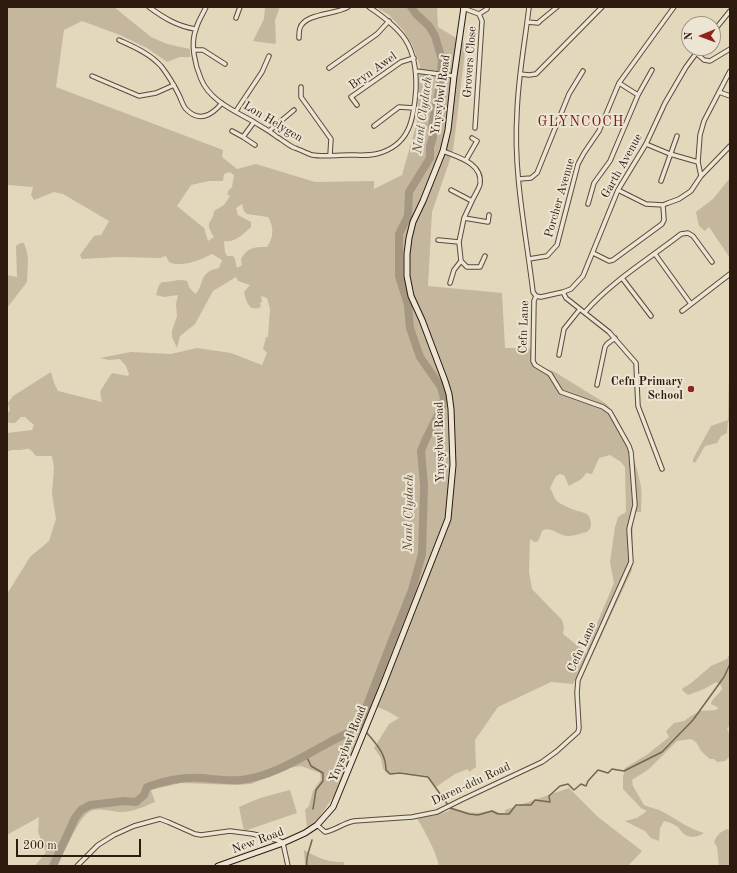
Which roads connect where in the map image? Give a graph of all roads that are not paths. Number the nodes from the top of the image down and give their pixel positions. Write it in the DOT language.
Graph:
graph roads {
  1 [pos="149,7"];
  2 [pos="206,7"];
  3 [pos="240,7"];
  4 [pos="348,7"];
  5 [pos="369,7"];
  6 [pos="487,7"];
  7 [pos="529,7"];
  8 [pos="557,7"];
  9 [pos="602,7"];
  10 [pos="674,7"];
  11 [pos="463,8"];
  12 [pos="730,11"];
  13 [pos="479,14"];
  14 [pos="236,18"];
  15 [pos="389,20"];
  16 [pos="527,22"];
  17 [pos="721,22"];
  18 [pos="196,29"];
  19 [pos="299,38"];
  20 [pos="119,40"];
  21 [pos="730,49"];
  22 [pos="194,50"];
  23 [pos="721,54"];
  24 [pos="269,56"];
  25 [pos="694,56"];
  26 [pos="699,56"];
  27 [pos="718,56"];
  28 [pos="414,58"];
  29 [pos="225,64"];
  30 [pos="329,68"];
  31 [pos="652,70"];
  32 [pos="416,71"];
  33 [pos="583,71"];
  34 [pos="730,71"];
  35 [pos="520,74"];
  36 [pos="92,76"];
  37 [pos="454,76"];
  38 [pos="619,83"];
  39 [pos="174,85"];
  40 [pos="301,86"];
  41 [pos="719,92"];
  42 [pos="638,95"];
  43 [pos="730,96"];
  44 [pos="222,103"];
  45 [pos="357,105"];
  46 [pos="414,108"];
  47 [pos="294,110"];
  48 [pos="236,111"];
  49 [pos="254,122"];
  50 [pos="374,126"];
  51 [pos="475,128"];
  52 [pos="232,131"];
  53 [pos="269,131"];
  54 [pos="677,136"];
  55 [pos="243,137"];
  56 [pos="472,138"];
  57 [pos="646,144"];
  58 [pos="256,145"];
  59 [pos="730,146"];
  60 [pos="443,151"];
  61 [pos="670,154"];
  62 [pos="330,155"];
  63 [pos="466,160"];
  64 [pos="698,162"];
  65 [pos="701,176"];
  66 [pos="518,180"];
  67 [pos="661,181"];
  68 [pos="454,190"];
  69 [pos="618,190"];
  70 [pos="472,201"];
  71 [pos="588,204"];
  72 [pos="663,205"];
  73 [pos="489,215"];
  74 [pos="464,218"];
  75 [pos="440,239"];
  76 [pos="459,242"];
  77 [pos="593,253"];
  78 [pos="655,254"];
  79 [pos="485,256"];
  80 [pos="529,260"];
  81 [pos="461,261"];
  82 [pos="712,262"];
  83 [pos="730,274"];
  84 [pos="622,278"];
  85 [pos="450,283"];
  86 [pos="563,292"];
  87 [pos="536,296"];
  88 [pos="691,304"];
  89 [pos="580,309"];
  90 [pos="682,311"];
  91 [pos="586,312"];
  92 [pos="651,316"];
  93 [pos="614,338"];
  94 [pos="559,355"];
  95 [pos="597,385"];
  96 [pos="662,469"];
  97 [pos="578,732"];
  98 [pos="317,825"];
  99 [pos="305,833"];
  100 [pos="283,843"];
  101 [pos="77,866"];
  102 [pos="218,866"];
  103 [pos="288,866"];
  1 -- 18 [label="street"];
  2 -- 18 [label="street"];
  3 -- 14 [label="street"];
  4 -- 19 [label="street"];
  5 -- 15 [label="street, Lon Helygen"];
  6 -- 13 [label="street"];
  7 -- 16 [label="street, Cefn Lane"];
  8 -- 16 [label="street"];
  9 -- 35 [label="street"];
  10 -- 38 [label="street, Porcher Avenue"];
  11 -- 13 [label="street, Grovers Close"];
  11 -- 37 [label="main road, Ynysybwl Road"];
  12 -- 17 [label="street"];
  13 -- 51 [label="street, Grovers Close"];
  15 -- 28 [label="street, Lon Helygen"];
  15 -- 30 [label="street"];
  16 -- 35 [label="street, Cefn Lane"];
  18 -- 22 [label="street"];
  20 -- 39 [label="street"];
  21 -- 23 [label="street"];
  22 -- 29 [label="street"];
  22 -- 44 [label="street, Lon Helygen"];
  24 -- 48 [label="street"];
  25 -- 57 [label="street, Garth Avenue"];
  26 -- 27 [label="street"];
  28 -- 32 [label="street, Lon Helygen"];
  28 -- 45 [label="street, Bryn Awel"];
  31 -- 42 [label="street"];
  32 -- 37 [label="street"];
  32 -- 46 [label="street, Lon Helygen"];
  33 -- 66 [label="street"];
  34 -- 41 [label="street"];
  35 -- 66 [label="street, Cefn Lane"];
  36 -- 39 [label="street"];
  37 -- 60 [label="main road, Ynysybwl Road"];
  38 -- 42 [label="street"];
  38 -- 80 [label="street, Porcher Avenue"];
  39 -- 44 [label="street"];
  40 -- 62 [label="street"];
  41 -- 43 [label="street"];
  41 -- 64 [label="street"];
  42 -- 71 [label="street"];
  44 -- 48 [label="street, Lon Helygen"];
  46 -- 50 [label="street"];
  46 -- 62 [label="street, Lon Helygen"];
  47 -- 53 [label="street"];
  48 -- 49 [label="street, Lon Helygen"];
  49 -- 53 [label="street, Lon Helygen"];
  49 -- 55 [label="street"];
  52 -- 55 [label="street"];
  53 -- 62 [label="street, Lon Helygen"];
  54 -- 61 [label="street"];
  55 -- 58 [label="street"];
  56 -- 63 [label="street"];
  57 -- 61 [label="street"];
  57 -- 69 [label="street, Garth Avenue"];
  59 -- 65 [label="street"];
  60 -- 63 [label="street"];
  60 -- 98 [label="main road, Ynysybwl Road"];
  61 -- 64 [label="street"];
  61 -- 67 [label="street"];
  63 -- 70 [label="street"];
  64 -- 65 [label="street"];
  65 -- 72 [label="street"];
  66 -- 80 [label="street, Cefn Lane"];
  68 -- 70 [label="street"];
  69 -- 72 [label="street"];
  69 -- 77 [label="street, Garth Avenue"];
  70 -- 74 [label="street"];
  72 -- 77 [label="street"];
  73 -- 74 [label="street"];
  74 -- 76 [label="street"];
  75 -- 76 [label="street"];
  76 -- 81 [label="street"];
  77 -- 86 [label="street, Garth Avenue"];
  78 -- 82 [label="street"];
  78 -- 84 [label="street"];
  78 -- 88 [label="street"];
  79 -- 81 [label="street"];
  80 -- 87 [label="street, Cefn Lane"];
  81 -- 85 [label="street"];
  83 -- 88 [label="street"];
  84 -- 91 [label="street"];
  84 -- 92 [label="street"];
  86 -- 87 [label="street"];
  86 -- 89 [label="street"];
  87 -- 97 [label="street, Cefn Lane"];
  88 -- 90 [label="street"];
  89 -- 91 [label="street"];
  89 -- 94 [label="street"];
  91 -- 93 [label="street"];
  93 -- 95 [label="street"];
  93 -- 96 [label="street"];
  97 -- 98 [label="street, Daren-ddu Road"];
  98 -- 99 [label="main road, Ynysybwl Road"];
  99 -- 100 [label="main road, New Road"];
  100 -- 101 [label="street"];
  100 -- 102 [label="main road, New Road"];
  100 -- 103 [label="street"];
}
